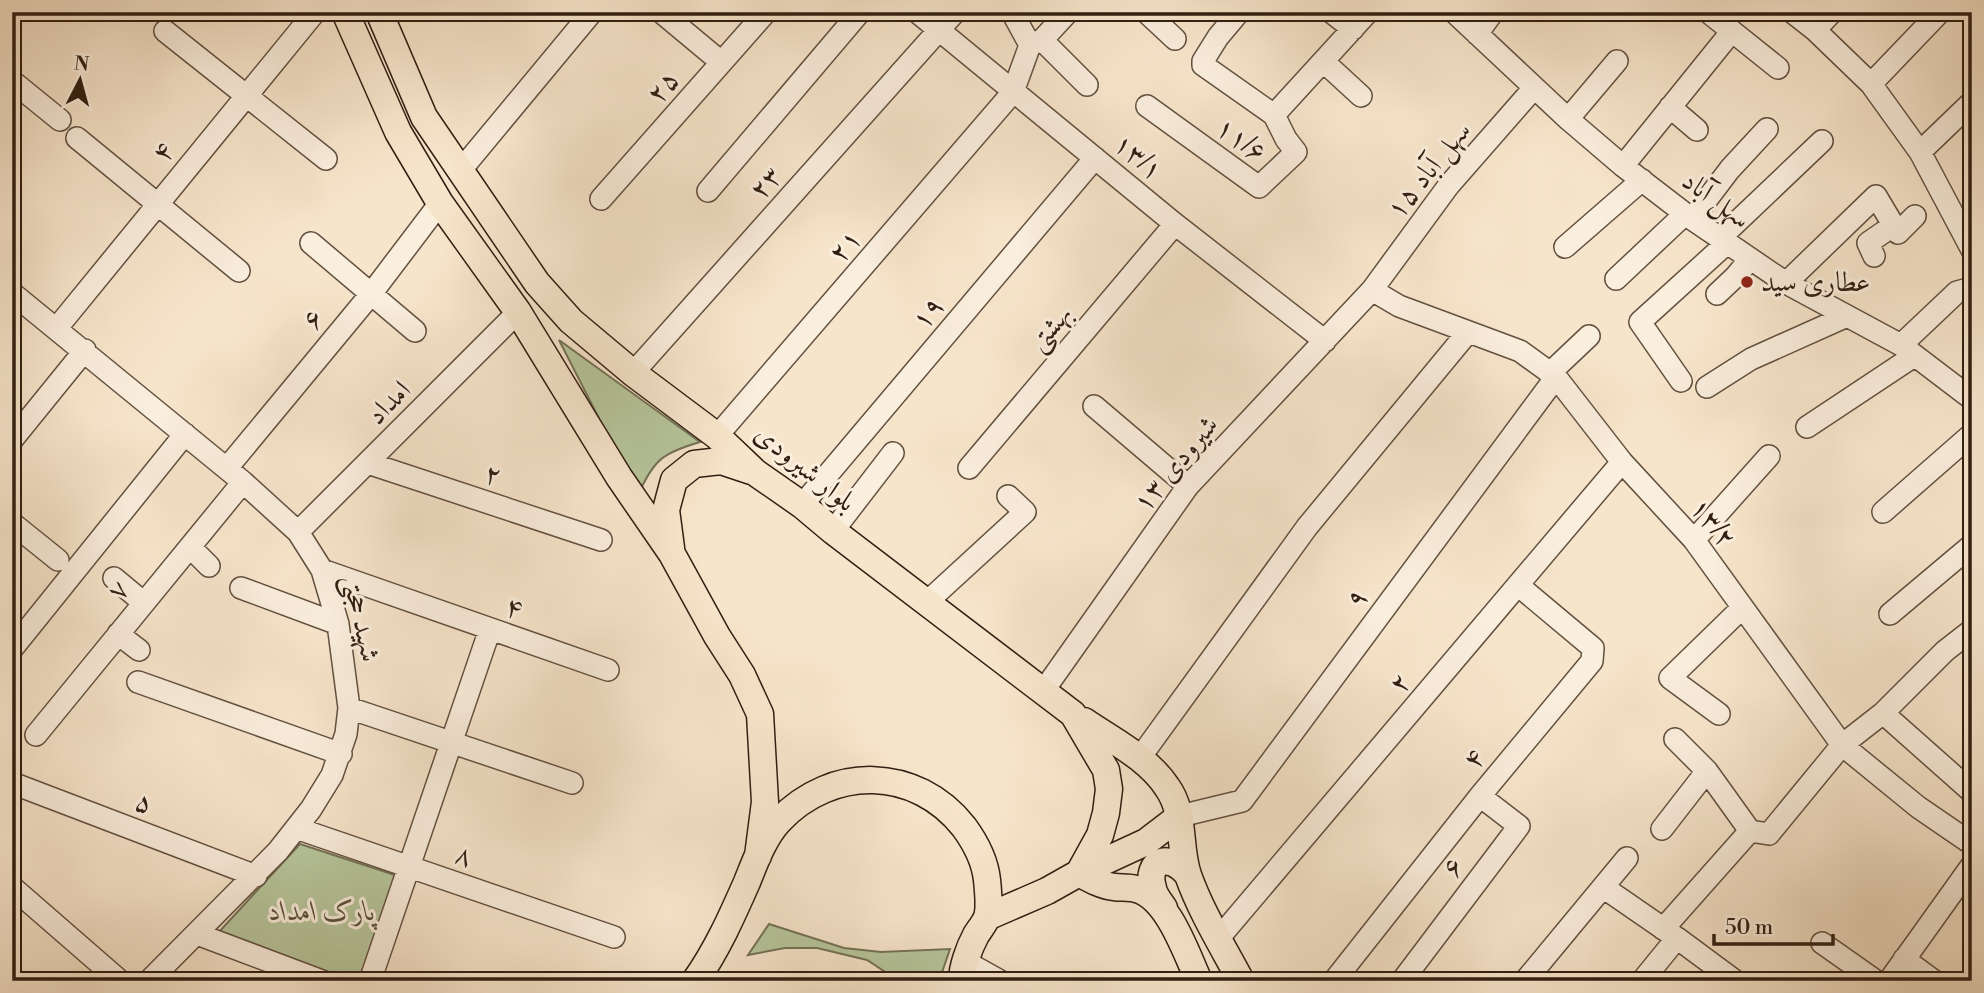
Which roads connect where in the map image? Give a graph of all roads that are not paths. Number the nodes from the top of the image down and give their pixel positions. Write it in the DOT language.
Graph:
graph roads {
  1 [pos="315,12"];
  2 [pos="345,12"];
  3 [pos="379,12"];
  4 [pos="592,12"];
  5 [pos="661,12"];
  6 [pos="860,12"];
  7 [pos="917,12"];
  8 [pos="955,12"];
  9 [pos="1012,12"];
  10 [pos="1068,12"];
  11 [pos="1146,12"];
  12 [pos="1239,12"];
  13 [pos="1331,12"];
  14 [pos="1368,12"];
  15 [pos="1454,12"];
  16 [pos="1493,12"];
  17 [pos="1708,12"];
  18 [pos="1792,12"];
  19 [pos="1832,12"];
  20 [pos="1940,12"];
  21 [pos="756,16"];
  22 [pos="1353,29"];
  23 [pos="940,30"];
  24 [pos="1815,30"];
  25 [pos="165,31"];
  26 [pos="1732,31"];
  27 [pos="1477,34"];
  28 [pos="1175,39"];
  29 [pos="1036,43"];
  30 [pos="1617,61"];
  31 [pos="721,62"];
  32 [pos="1324,62"];
  33 [pos="1778,68"];
  34 [pos="12,81"];
  35 [pos="1871,83"];
  36 [pos="1087,85"];
  37 [pos="1534,88"];
  38 [pos="1013,92"];
  39 [pos="246,95"];
  40 [pos="1361,96"];
  41 [pos="1972,102"];
  42 [pos="1147,106"];
  43 [pos="1670,107"];
  44 [pos="1274,115"];
  45 [pos="1568,119"];
  46 [pos="60,120"];
  47 [pos="1767,129"];
  48 [pos="1697,130"];
  49 [pos="77,138"];
  50 [pos="1822,141"];
  51 [pos="1920,152"];
  52 [pos="1096,158"];
  53 [pos="326,159"];
  54 [pos="1623,166"];
  55 [pos="460,172"];
  56 [pos="1642,180"];
  57 [pos="708,191"];
  58 [pos="601,199"];
  59 [pos="440,203"];
  60 [pos="157,204"];
  61 [pos="1688,216"];
  62 [pos="1915,216"];
  63 [pos="1175,224"];
  64 [pos="1894,225"];
  65 [pos="1723,241"];
  66 [pos="311,243"];
  67 [pos="1971,244"];
  68 [pos="1565,247"];
  69 [pos="1874,256"];
  70 [pos="1750,259"];
  71 [pos="239,271"];
  72 [pos="1616,279"];
  73 [pos="1786,284"];
  74 [pos="1972,288"];
  75 [pos="1372,290"];
  76 [pos="12,293"];
  77 [pos="371,293"];
  78 [pos="1717,294"];
  79 [pos="518,312"];
  80 [pos="1847,316"];
  81 [pos="56,329"];
  82 [pos="415,331"];
  83 [pos="1468,332"];
  84 [pos="1589,337"];
  85 [pos="1325,341"];
  86 [pos="85,350"];
  87 [pos="1908,351"];
  88 [pos="633,373"];
  89 [pos="1553,375"];
  90 [pos="1681,381"];
  91 [pos="1707,387"];
  92 [pos="1972,399"];
  93 [pos="1094,407"];
  94 [pos="1807,427"];
  95 [pos="185,434"];
  96 [pos="1972,434"];
  97 [pos="716,436"];
  98 [pos="12,440"];
  99 [pos="893,453"];
  100 [pos="1769,456"];
  101 [pos="1622,462"];
  102 [pos="368,463"];
  103 [pos="227,468"];
  104 [pos="969,468"];
  105 [pos="756,473"];
  106 [pos="243,482"];
  107 [pos="1188,486"];
  108 [pos="1008,496"];
  109 [pos="802,505"];
  110 [pos="1882,512"];
  111 [pos="12,523"];
  112 [pos="833,531"];
  113 [pos="298,532"];
  114 [pos="601,540"];
  115 [pos="1694,540"];
  116 [pos="1972,545"];
  117 [pos="190,547"];
  118 [pos="672,554"];
  119 [pos="58,560"];
  120 [pos="209,566"];
  121 [pos="322,570"];
  122 [pos="114,578"];
  123 [pos="1519,586"];
  124 [pos="241,588"];
  125 [pos="927,602"];
  126 [pos="144,603"];
  127 [pos="1742,608"];
  128 [pos="1890,614"];
  129 [pos="338,624"];
  130 [pos="490,629"];
  131 [pos="1972,630"];
  132 [pos="118,634"];
  133 [pos="12,649"];
  134 [pos="139,650"];
  135 [pos="608,670"];
  136 [pos="138,682"];
  137 [pos="1044,690"];
  138 [pos="349,708"];
  139 [pos="1073,713"];
  140 [pos="1883,713"];
  141 [pos="1718,715"];
  142 [pos="36,735"];
  143 [pos="1675,739"];
  144 [pos="451,742"];
  145 [pos="1842,745"];
  146 [pos="341,754"];
  147 [pos="1139,759"];
  148 [pos="1707,771"];
  149 [pos="12,783"];
  150 [pos="572,783"];
  151 [pos="1972,792"];
  152 [pos="1480,796"];
  153 [pos="1180,816"];
  154 [pos="296,828"];
  155 [pos="1662,829"];
  156 [pos="1750,831"];
  157 [pos="1972,844"];
  158 [pos="758,856"];
  159 [pos="1627,858"];
  160 [pos="409,867"];
  161 [pos="1971,867"];
  162 [pos="1079,873"];
  163 [pos="1188,875"];
  164 [pos="256,876"];
  165 [pos="12,887"];
  166 [pos="1603,887"];
  167 [pos="1165,910"];
  168 [pos="987,917"];
  169 [pos="197,934"];
  170 [pos="614,937"];
  171 [pos="1676,937"];
  172 [pos="1219,939"];
  173 [pos="1822,943"];
  174 [pos="1904,959"];
  175 [pos="964,972"];
  176 [pos="120,981"];
  177 [pos="149,981"];
  178 [pos="323,981"];
  179 [pos="370,981"];
  180 [pos="695,981"];
  181 [pos="1000,981"];
  182 [pos="1199,981"];
  183 [pos="1241,981"];
  184 [pos="1334,981"];
  185 [pos="1402,981"];
  186 [pos="1525,981"];
  187 [pos="1642,981"];
  188 [pos="1735,981"];
  189 [pos="1876,981"];
  190 [pos="1889,981"];
  191 [pos="1934,981"];
  1 -- 39 [label="street, ۴"];
  2 -- 59 [label="main road"];
  3 -- 55 [label="main road, بلوار شیرودی"];
  4 -- 55 [label="street"];
  5 -- 31 [label="street"];
  6 -- 57 [label="street"];
  7 -- 23 [label="street, ۱۳/۱"];
  8 -- 23 [label="street, ۲۳"];
  9 -- 29 [label="street"];
  10 -- 29 [label="street"];
  11 -- 28 [label="street"];
  12 -- 44 [label="street"];
  13 -- 22 [label="street"];
  14 -- 22 [label="street"];
  15 -- 27 [label="street, سهل آباد"];
  16 -- 27 [label="street"];
  17 -- 26 [label="street"];
  18 -- 24 [label="street"];
  19 -- 24 [label="street"];
  20 -- 35 [label="street"];
  21 -- 31 [label="street, ۲۵"];
  22 -- 32 [label="street"];
  23 -- 38 [label="street, ۱۳/۱"];
  23 -- 88 [label="street, ۲۳"];
  24 -- 35 [label="street"];
  25 -- 39 [label="street"];
  26 -- 33 [label="street"];
  26 -- 43 [label="street"];
  27 -- 37 [label="street, سهل آباد"];
  29 -- 36 [label="street"];
  29 -- 38 [label="street"];
  30 -- 45 [label="street"];
  31 -- 58 [label="street, ۲۵"];
  32 -- 40 [label="street"];
  32 -- 44 [label="street"];
  34 -- 46 [label="street"];
  35 -- 51 [label="street"];
  37 -- 45 [label="street, سهل آباد"];
  37 -- 75 [label="street, سهل آباد ۱۵"];
  38 -- 52 [label="street, ۱۳/۱"];
  38 -- 97 [label="street, ۲۱"];
  39 -- 53 [label="street"];
  39 -- 60 [label="street, ۴"];
  41 -- 51 [label="street"];
  42 -- 44 [label="street, ۱۱/۶"];
  43 -- 48 [label="street"];
  43 -- 54 [label="street"];
  45 -- 54 [label="street, سهل آباد"];
  47 -- 61 [label="street"];
  49 -- 60 [label="street"];
  50 -- 65 [label="street"];
  51 -- 67 [label="street"];
  52 -- 63 [label="street, ۱۳/۱"];
  52 -- 109 [label="street, ۱۹"];
  54 -- 56 [label="street, سهل آباد"];
  55 -- 88 [label="main road, بلوار شیرودی"];
  56 -- 61 [label="street, سهل آباد"];
  56 -- 68 [label="street"];
  59 -- 77 [label="street, ۶"];
  59 -- 79 [label="main road"];
  60 -- 71 [label="street"];
  60 -- 81 [label="street, ۴"];
  61 -- 65 [label="street, سهل آباد"];
  61 -- 72 [label="street"];
  62 -- 64 [label="street"];
  63 -- 85 [label="street, ۱۳/۱"];
  63 -- 104 [label="street, بهشتی"];
  64 -- 69 [label="street"];
  64 -- 73 [label="street"];
  65 -- 70 [label="street, سهل آباد"];
  65 -- 90 [label="street"];
  66 -- 77 [label="street"];
  70 -- 73 [label="street, سهل آباد"];
  70 -- 78 [label="street"];
  73 -- 80 [label="street, سهل آباد"];
  74 -- 87 [label="street"];
  75 -- 83 [label="street, ۱۳/۲"];
  75 -- 85 [label="street, شیرودی ۱۳"];
  76 -- 81 [label="street, شهید حجتی"];
  77 -- 82 [label="street"];
  77 -- 103 [label="street, ۶"];
  79 -- 102 [label="street, امداد"];
  79 -- 118 [label="main road"];
  80 -- 87 [label="street, سهل آباد"];
  80 -- 91 [label="street"];
  81 -- 86 [label="street, شهید حجتی"];
  83 -- 89 [label="street, ۱۳/۲"];
  83 -- 147 [label="street"];
  84 -- 89 [label="street, ۹"];
  85 -- 107 [label="street, شیرودی ۱۳"];
  86 -- 95 [label="street, شهید حجتی"];
  86 -- 98 [label="street"];
  87 -- 92 [label="street, سهل آباد"];
  87 -- 94 [label="street"];
  88 -- 97 [label="main road, بلوار شیرودی"];
  89 -- 101 [label="street, ۱۳/۲"];
  89 -- 153 [label="street, ۹"];
  93 -- 107 [label="street"];
  95 -- 103 [label="street, شهید حجتی"];
  95 -- 133 [label="street"];
  96 -- 110 [label="street"];
  97 -- 105 [label="main road, بلوار شیرودی"];
  99 -- 112 [label="street"];
  100 -- 115 [label="street"];
  101 -- 115 [label="street, ۱۳/۲"];
  101 -- 123 [label="street, ۲"];
  102 -- 113 [label="street, امداد"];
  102 -- 114 [label="street, ۲"];
  103 -- 106 [label="street, شهید حجتی"];
  105 -- 109 [label="main road, بلوار شیرودی"];
  105 -- 118 [label="main road"];
  106 -- 113 [label="street, شهید حجتی"];
  106 -- 117 [label="street, ۷"];
  107 -- 137 [label="street, شیرودی ۱۳"];
  108 -- 125 [label="street"];
  109 -- 112 [label="main road, بلوار شیرودی"];
  111 -- 119 [label="street"];
  112 -- 125 [label="main road, بلوار شیرودی"];
  113 -- 121 [label="street, شهید حجتی"];
  115 -- 127 [label="street, ۱۳/۲"];
  116 -- 128 [label="street"];
  117 -- 120 [label="street"];
  117 -- 126 [label="street, ۷"];
  118 -- 158 [label="main road"];
  121 -- 129 [label="street, شهید حجتی"];
  121 -- 130 [label="street, ۴"];
  122 -- 126 [label="street"];
  123 -- 152 [label="street, ۴"];
  123 -- 172 [label="street, ۲"];
  124 -- 129 [label="street"];
  125 -- 137 [label="main road, بلوار شیرودی"];
  126 -- 132 [label="street, ۷"];
  127 -- 141 [label="street"];
  127 -- 145 [label="street, ۱۳/۲"];
  129 -- 138 [label="street, شهید حجتی"];
  130 -- 135 [label="street, ۴"];
  130 -- 144 [label="street"];
  131 -- 140 [label="street"];
  132 -- 134 [label="street"];
  132 -- 142 [label="street, ۷"];
  136 -- 146 [label="street"];
  137 -- 139 [label="main road, بلوار شیرودی"];
  138 -- 144 [label="street"];
  138 -- 146 [label="street, شهید حجتی"];
  139 -- 147 [label="main road"];
  139 -- 162 [label="main road, بلوار شیرودی"];
  140 -- 145 [label="street"];
  140 -- 151 [label="street"];
  143 -- 148 [label="street"];
  144 -- 150 [label="street"];
  144 -- 160 [label="street"];
  145 -- 156 [label="street"];
  145 -- 157 [label="street, ۱۳/۲"];
  146 -- 154 [label="street, شهید حجتی"];
  147 -- 153 [label="main road"];
  148 -- 155 [label="street"];
  148 -- 156 [label="street"];
  149 -- 164 [label="street, ۵"];
  152 -- 184 [label="street, ۴"];
  152 -- 185 [label="street, ۶"];
  153 -- 162 [label="main road"];
  153 -- 163 [label="main road"];
  154 -- 160 [label="street, ۸"];
  154 -- 164 [label="street, شهید حجتی"];
  156 -- 171 [label="street"];
  158 -- 168 [label="main road"];
  158 -- 180 [label="main road"];
  159 -- 166 [label="street"];
  160 -- 170 [label="street, ۸"];
  160 -- 179 [label="street"];
  161 -- 174 [label="street"];
  162 -- 167 [label="main road"];
  162 -- 168 [label="main road"];
  163 -- 167 [label="main road"];
  163 -- 172 [label="main road"];
  164 -- 169 [label="street, شهید حجتی"];
  165 -- 176 [label="street"];
  166 -- 171 [label="street"];
  166 -- 186 [label="street"];
  167 -- 182 [label="main road"];
  168 -- 175 [label="main road"];
  169 -- 177 [label="street, شهید حجتی"];
  169 -- 178 [label="street"];
  171 -- 187 [label="street"];
  171 -- 188 [label="street"];
  172 -- 183 [label="main road"];
  173 -- 189 [label="street"];
  174 -- 190 [label="street"];
  174 -- 191 [label="street"];
  175 -- 181 [label="street"];
}
